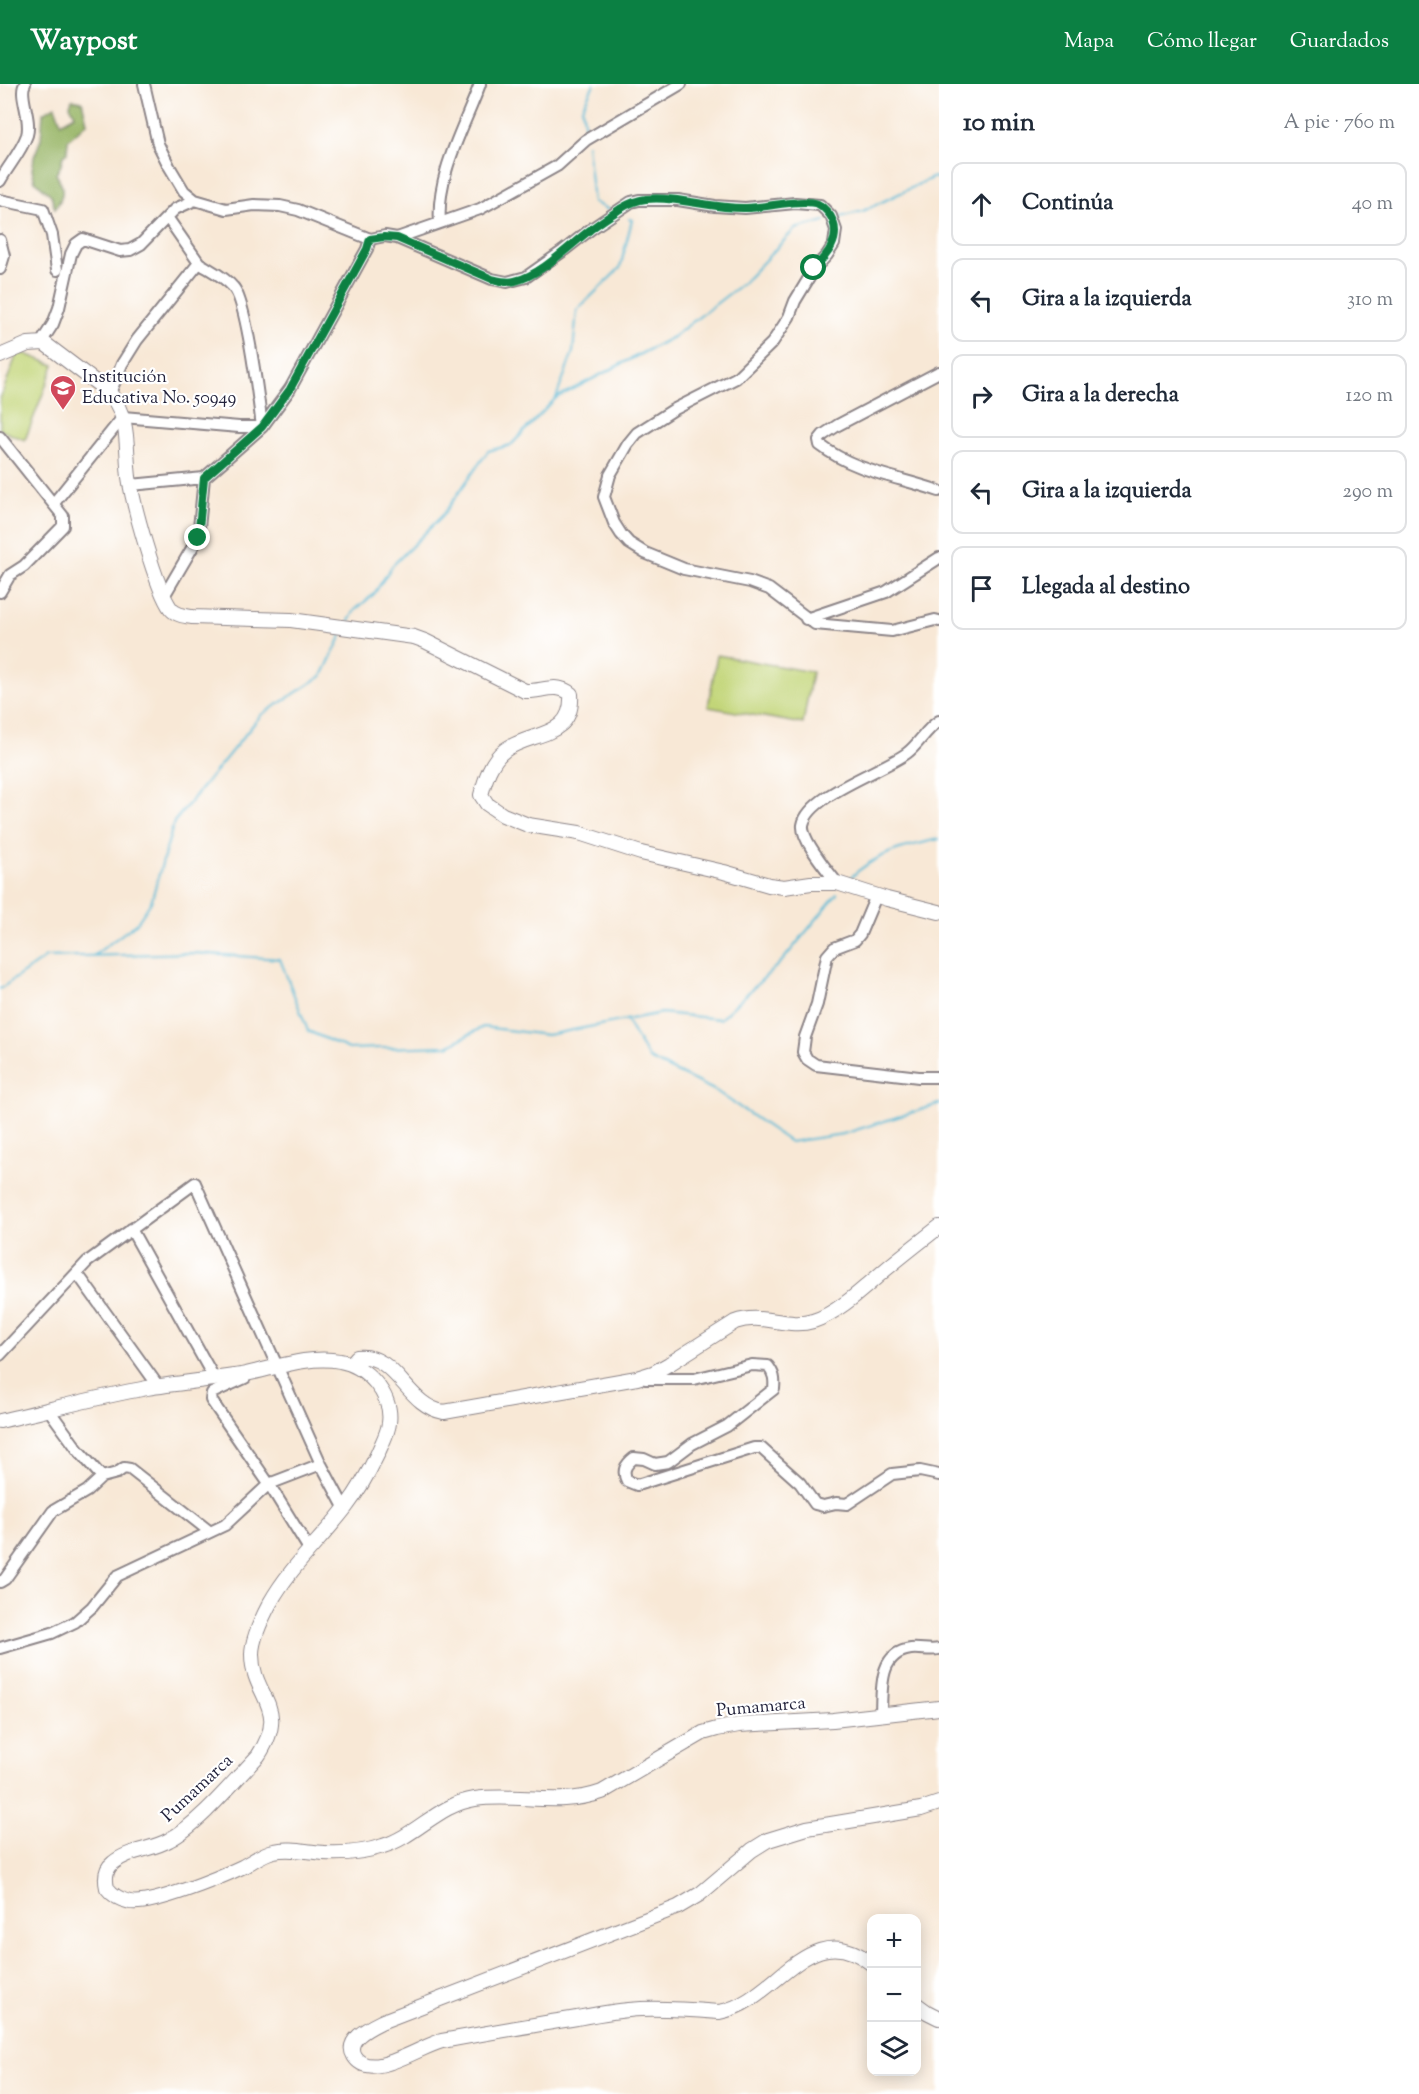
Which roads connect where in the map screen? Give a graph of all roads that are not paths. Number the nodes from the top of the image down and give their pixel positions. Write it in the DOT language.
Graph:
graph roads {
  1 [pos="24,84"];
  2 [pos="144,84"];
  3 [pos="480,84"];
  4 [pos="681,84"];
  5 [pos="0,181"];
  6 [pos="0,200"];
  7 [pos="195,200"];
  8 [pos="167,217"];
  9 [pos="440,223"];
  10 [pos="397,238"];
  11 [pos="370,239"];
  12 [pos="0,240"];
  13 [pos="199,262"];
  14 [pos="0,269"];
  15 [pos="57,270"];
  16 [pos="44,343"];
  17 [pos="0,356"];
  18 [pos="939,372"];
  19 [pos="110,393"];
  20 [pos="123,417"];
  21 [pos="262,427"];
  22 [pos="0,437"];
  23 [pos="204,478"];
  24 [pos="131,485"];
  25 [pos="939,491"];
  26 [pos="54,504"];
  27 [pos="939,558"];
  28 [pos="0,592"];
  29 [pos="164,596"];
  30 [pos="806,618"];
  31 [pos="939,621"];
  32 [pos="939,721"];
  33 [pos="837,883"];
  34 [pos="876,896"];
  35 [pos="939,912"];
  36 [pos="939,1077"];
  37 [pos="939,1227"];
  38 [pos="131,1229"];
  39 [pos="77,1274"];
  40 [pos="0,1355"];
  41 [pos="351,1364"];
  42 [pos="280,1370"];
  43 [pos="214,1378"];
  44 [pos="637,1378"];
  45 [pos="159,1387"];
  46 [pos="49,1410"];
  47 [pos="0,1420"];
  48 [pos="321,1464"];
  49 [pos="939,1475"];
  50 [pos="102,1478"];
  51 [pos="269,1484"];
  52 [pos="345,1509"];
  53 [pos="209,1531"];
  54 [pos="309,1549"];
  55 [pos="0,1582"];
  56 [pos="0,1648"];
  57 [pos="939,1649"];
  58 [pos="939,1708"];
  59 [pos="881,1715"];
  60 [pos="939,1803"];
  61 [pos="867,1961"];
  62 [pos="921,2008"];
  63 [pos="939,2018"];
  1 -- 5 [label="street"];
  2 -- 7 [label="street"];
  3 -- 9 [label="street"];
  4 -- 9 [label="street"];
  6 -- 15 [label="street"];
  7 -- 8 [label="street"];
  7 -- 11 [label="street"];
  8 -- 13 [label="street"];
  8 -- 16 [label="street"];
  9 -- 10 [label="street"];
  10 -- 11 [label="street"];
  10 -- 30 [label="street"];
  11 -- 21 [label="street"];
  12 -- 14 [label="street"];
  13 -- 19 [label="street"];
  13 -- 21 [label="street"];
  16 -- 17 [label="main road"];
  16 -- 19 [label="main road"];
  18 -- 25 [label="street"];
  19 -- 20 [label="main road"];
  20 -- 21 [label="street"];
  20 -- 24 [label="main road"];
  20 -- 26 [label="street"];
  21 -- 23 [label="street"];
  22 -- 26 [label="street"];
  23 -- 24 [label="street"];
  23 -- 29 [label="street"];
  24 -- 29 [label="main road"];
  26 -- 28 [label="street"];
  27 -- 30 [label="street"];
  29 -- 33 [label="main road"];
  30 -- 31 [label="street"];
  32 -- 33 [label="street"];
  33 -- 34 [label="main road"];
  34 -- 35 [label="main road"];
  34 -- 36 [label="street"];
  37 -- 44 [label="main road"];
  38 -- 39 [label="street"];
  38 -- 42 [label="street"];
  38 -- 43 [label="street"];
  39 -- 40 [label="street"];
  39 -- 45 [label="street"];
  41 -- 42 [label="main road, Pumamarca"];
  41 -- 44 [label="main road"];
  41 -- 52 [label="main road, Pumamarca"];
  42 -- 43 [label="main road, Pumamarca"];
  42 -- 48 [label="street"];
  42 -- 51 [label="street"];
  43 -- 45 [label="main road, Pumamarca"];
  44 -- 49 [label="street"];
  45 -- 46 [label="main road, Pumamarca"];
  46 -- 47 [label="main road, Pumamarca"];
  46 -- 50 [label="street"];
  48 -- 51 [label="street"];
  48 -- 52 [label="street"];
  50 -- 53 [label="street"];
  50 -- 55 [label="street"];
  51 -- 53 [label="street"];
  51 -- 54 [label="street"];
  52 -- 54 [label="main road, Pumamarca"];
  53 -- 56 [label="street"];
  54 -- 59 [label="main road, Pumamarca"];
  57 -- 59 [label="street"];
  58 -- 59 [label="main road, Pumamarca"];
  60 -- 61 [label="main road"];
  62 -- 63 [label="main road"];
}
